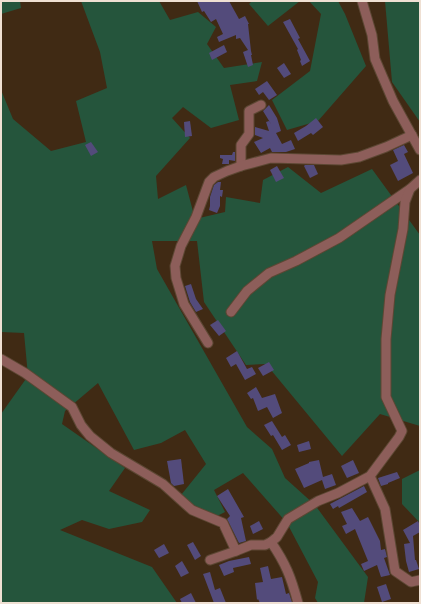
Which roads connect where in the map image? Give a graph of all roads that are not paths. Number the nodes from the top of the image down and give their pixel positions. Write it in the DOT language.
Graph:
graph roads {
  1 [pos="362,1"];
  2 [pos="261,105"];
  3 [pos="412,135"];
  4 [pos="420,150"];
  5 [pos="241,166"];
  6 [pos="420,180"];
  7 [pos="410,189"];
  8 [pos="231,312"];
  9 [pos="208,343"];
  10 [pos="1,359"];
  11 [pos="370,476"];
  12 [pos="271,542"];
  13 [pos="236,551"];
  14 [pos="210,560"];
  15 [pos="420,580"];
  16 [pos="298,603"];
  1 -- 3 [label="street"];
  2 -- 5 [label="street"];
  3 -- 4 [label="street"];
  3 -- 5 [label="street"];
  5 -- 9 [label="street"];
  6 -- 7 [label="street"];
  7 -- 8 [label="street"];
  7 -- 11 [label="street"];
  10 -- 13 [label="street"];
  11 -- 12 [label="street"];
  11 -- 15 [label="street"];
  12 -- 13 [label="street"];
  12 -- 16 [label="street"];
  13 -- 14 [label="street"];
}
